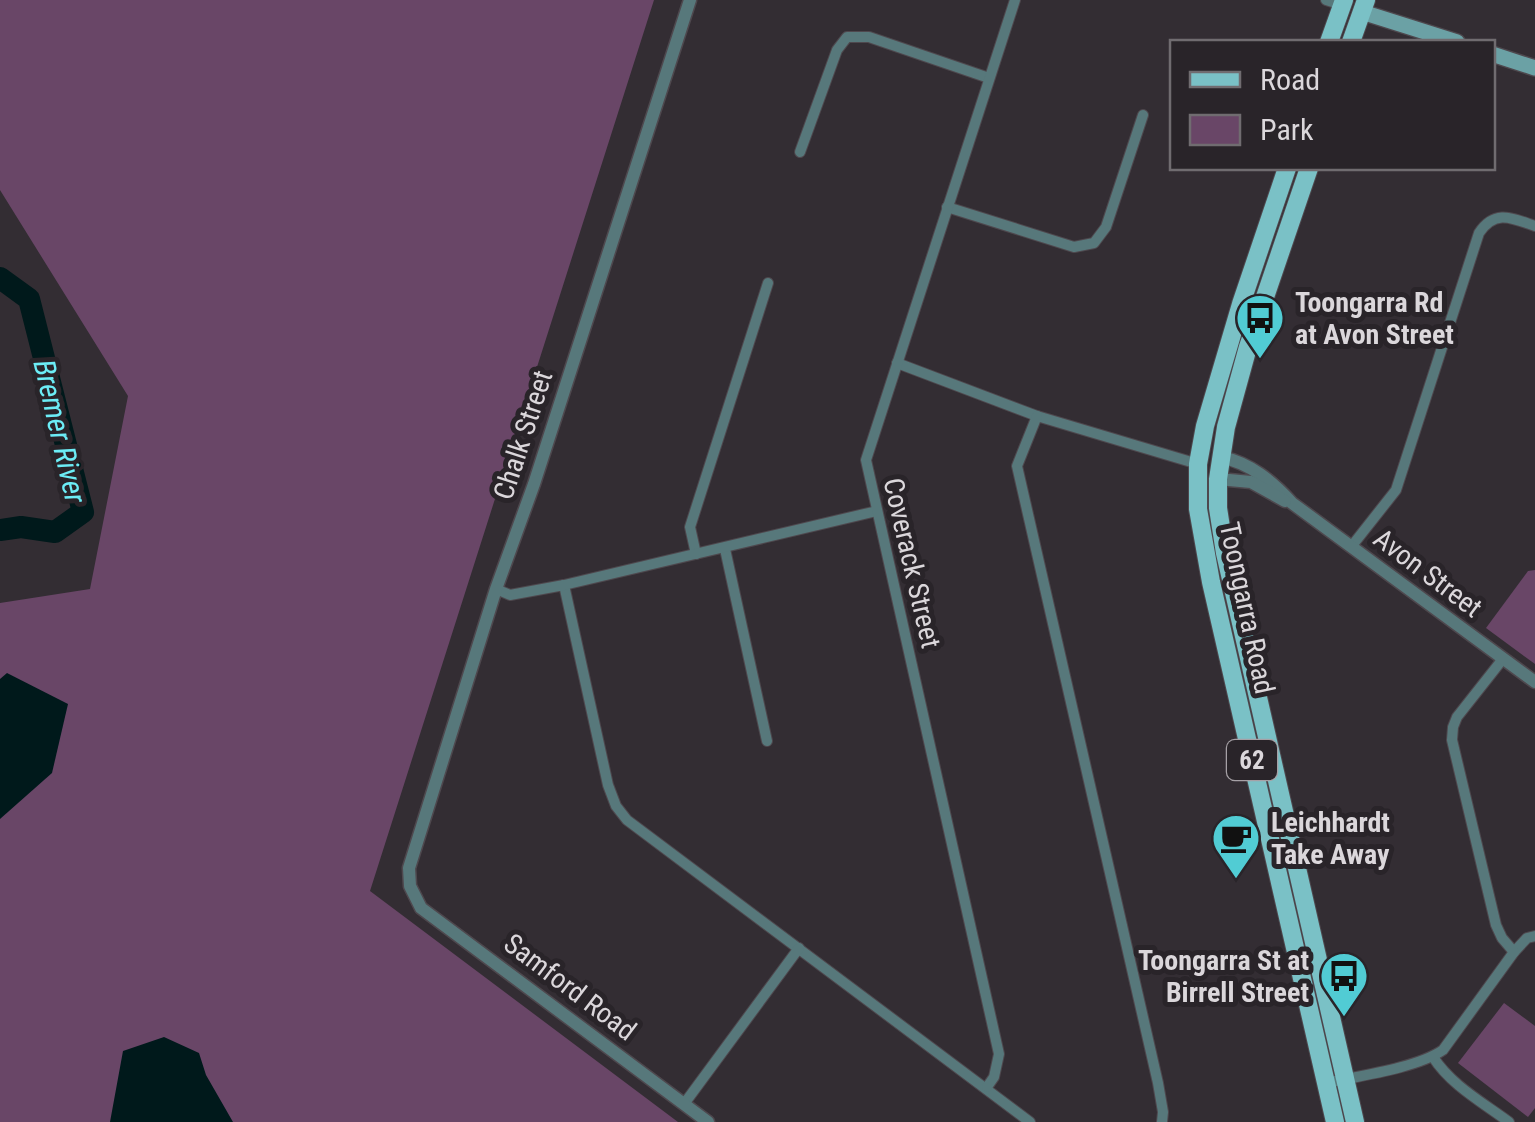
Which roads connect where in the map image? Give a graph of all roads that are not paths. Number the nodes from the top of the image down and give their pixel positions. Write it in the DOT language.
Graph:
graph roads {
  1 [pos="690,0"];
  2 [pos="1014,0"];
  3 [pos="1337,2"];
  4 [pos="1364,6"];
  5 [pos="1330,40"];
  6 [pos="1352,40"];
  7 [pos="1452,40"];
  8 [pos="1495,55"];
  9 [pos="1535,68"];
  10 [pos="989,78"];
  11 [pos="1144,115"];
  12 [pos="800,152"];
  13 [pos="1286,170"];
  14 [pos="1308,170"];
  15 [pos="947,207"];
  16 [pos="1535,226"];
  17 [pos="768,284"];
  18 [pos="897,362"];
  19 [pos="1038,416"];
  20 [pos="1221,457"];
  21 [pos="1198,464"];
  22 [pos="1218,479"];
  23 [pos="1292,504"];
  24 [pos="877,512"];
  25 [pos="1351,546"];
  26 [pos="724,549"];
  27 [pos="696,554"];
  28 [pos="564,585"];
  29 [pos="496,589"];
  30 [pos="1502,660"];
  31 [pos="1535,682"];
  32 [pos="767,741"];
  33 [pos="410,886"];
  34 [pos="1535,936"];
  35 [pos="799,948"];
  36 [pos="1514,952"];
  37 [pos="1434,1057"];
  38 [pos="1336,1081"];
  39 [pos="986,1087"];
  40 [pos="684,1104"];
  41 [pos="708,1122"];
  42 [pos="1030,1122"];
  43 [pos="1162,1122"];
  44 [pos="1335,1122"];
  45 [pos="1354,1122"];
  46 [pos="1509,1122"];
  1 -- 29 [label="street, Chalk Street"];
  2 -- 10 [label="street, Coverack Street"];
  3 -- 4 [label="main road"];
  3 -- 5 [label="main road"];
  4 -- 6 [label="main road"];
  4 -- 7 [label="main road"];
  8 -- 9 [label="main road"];
  10 -- 12 [label="street"];
  10 -- 15 [label="street, Coverack Street"];
  11 -- 15 [label="street"];
  13 -- 21 [label="main road, Toongarra Road / 62"];
  14 -- 20 [label="main road, Toongarra Road / 62"];
  15 -- 18 [label="street, Coverack Street"];
  16 -- 25 [label="street"];
  17 -- 27 [label="street"];
  18 -- 19 [label="street"];
  18 -- 24 [label="street, Coverack Street"];
  19 -- 21 [label="street"];
  19 -- 43 [label="street"];
  20 -- 21 [label="main road"];
  20 -- 22 [label="main road, Toongarra Road / 62"];
  20 -- 23 [label="street, Avon Street"];
  21 -- 22 [label="main road"];
  21 -- 38 [label="main road, Toongarra Road / 62"];
  22 -- 23 [label="street, Avon Street"];
  22 -- 38 [label="main road, Toongarra Road / 62"];
  23 -- 25 [label="street, Avon Street"];
  24 -- 26 [label="street"];
  24 -- 39 [label="street, Coverack Street"];
  25 -- 30 [label="street, Avon Street"];
  26 -- 27 [label="street"];
  26 -- 32 [label="street"];
  27 -- 28 [label="street"];
  28 -- 29 [label="street"];
  28 -- 35 [label="street"];
  29 -- 33 [label="street, Chalk Street"];
  30 -- 31 [label="street, Avon Street"];
  30 -- 36 [label="street"];
  33 -- 40 [label="street, Samford Road"];
  34 -- 36 [label="street"];
  35 -- 39 [label="street"];
  35 -- 40 [label="street"];
  36 -- 37 [label="street"];
  37 -- 38 [label="street"];
  37 -- 46 [label="street"];
  38 -- 44 [label="main road, Toongarra Road / 62"];
  38 -- 45 [label="main road, Toongarra Road / 62"];
  39 -- 42 [label="street"];
  40 -- 41 [label="street, Samford Road"];
}
